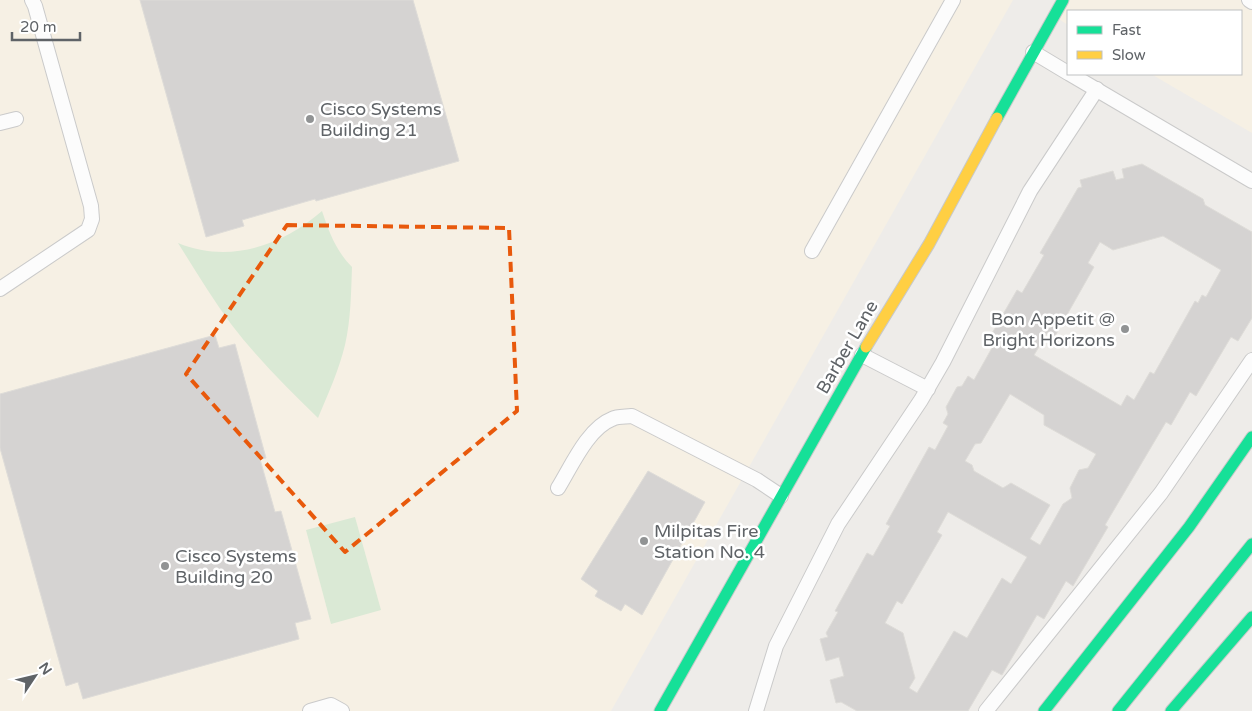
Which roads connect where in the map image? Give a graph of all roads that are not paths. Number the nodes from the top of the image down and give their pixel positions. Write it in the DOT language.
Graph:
graph roads {
  1 [pos="32,0"];
  2 [pos="953,0"];
  3 [pos="1063,0"];
  4 [pos="1033,52"];
  5 [pos="1067,72"];
  6 [pos="1072,75"];
  7 [pos="1097,89"];
  8 [pos="16,119"];
  9 [pos="0,123"];
  10 [pos="1252,181"];
  11 [pos="812,251"];
  12 [pos="0,289"];
  13 [pos="862,355"];
  14 [pos="1252,360"];
  15 [pos="928,389"];
  16 [pos="1252,437"];
  17 [pos="558,488"];
  18 [pos="781,496"];
  19 [pos="1252,544"];
  20 [pos="1252,617"];
  21 [pos="761,709"];
  22 [pos="310,711"];
  23 [pos="342,711"];
  24 [pos="660,711"];
  25 [pos="986,711"];
  26 [pos="1044,711"];
  27 [pos="1118,711"];
  28 [pos="1170,711"];
  1 -- 12 [label="lane"];
  2 -- 11 [label="lane"];
  3 -- 4 [label="main road, Barber Lane"];
  4 -- 5 [label="lane"];
  4 -- 13 [label="main road, Barber Lane"];
  6 -- 7 [label="lane"];
  7 -- 10 [label="lane"];
  7 -- 15 [label="lane"];
  8 -- 9 [label="lane"];
  13 -- 15 [label="lane"];
  13 -- 18 [label="main road, Barber Lane"];
  14 -- 25 [label="lane"];
  15 -- 21 [label="lane"];
  16 -- 26 [label="main road"];
  17 -- 18 [label="lane"];
  18 -- 24 [label="main road, Barber Lane"];
  19 -- 27 [label="main road"];
  20 -- 28 [label="main road"];
  22 -- 23 [label="lane"];
}
